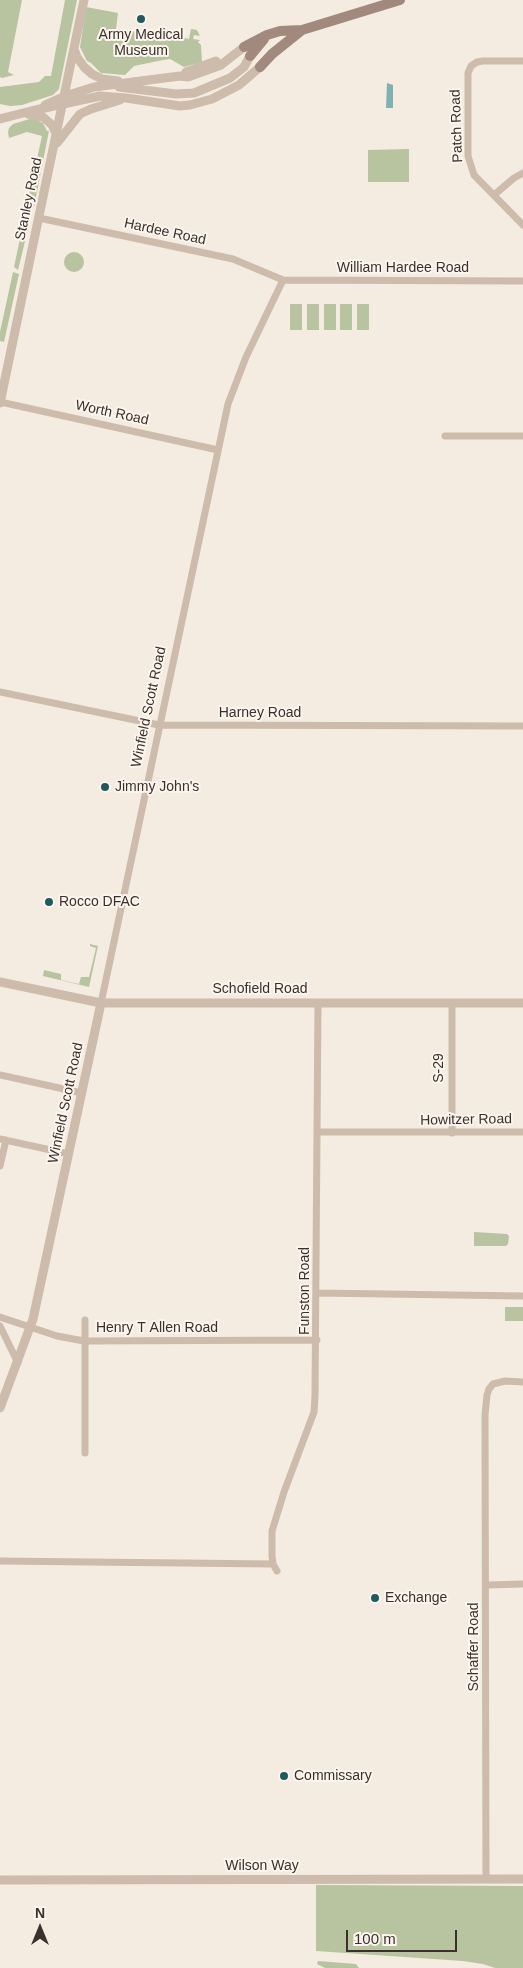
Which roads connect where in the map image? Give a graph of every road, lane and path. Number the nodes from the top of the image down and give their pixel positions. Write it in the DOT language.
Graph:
graph roads {
  1 [pos="84,0"];
  2 [pos="400,0"];
  3 [pos="302,30"];
  4 [pos="268,35"];
  5 [pos="244,47"];
  6 [pos="74,48"];
  7 [pos="250,56"];
  8 [pos="523,61"];
  9 [pos="260,67"];
  10 [pos="128,83"];
  11 [pos="107,86"];
  12 [pos="126,98"];
  13 [pos="64,101"];
  14 [pos="27,112"];
  15 [pos="0,120"];
  16 [pos="57,135"];
  17 [pos="54,148"];
  18 [pos="523,173"];
  19 [pos="494,195"];
  20 [pos="39,218"];
  21 [pos="523,225"];
  22 [pos="283,280"];
  23 [pos="523,281"];
  24 [pos="0,402"];
  25 [pos="445,436"];
  26 [pos="523,436"];
  27 [pos="218,450"];
  28 [pos="0,692"];
  29 [pos="159,725"];
  30 [pos="523,726"];
  31 [pos="0,982"];
  32 [pos="100,1003"];
  33 [pos="318,1003"];
  34 [pos="452,1003"];
  35 [pos="523,1003"];
  36 [pos="0,1075"];
  37 [pos="82,1093"];
  38 [pos="318,1132"];
  39 [pos="523,1132"];
  40 [pos="452,1133"];
  41 [pos="3,1139"];
  42 [pos="69,1154"];
  43 [pos="0,1166"];
  44 [pos="317,1293"];
  45 [pos="523,1296"];
  46 [pos="0,1317"];
  47 [pos="84,1320"];
  48 [pos="0,1326"];
  49 [pos="31,1328"];
  50 [pos="317,1340"];
  51 [pos="84,1341"];
  52 [pos="18,1363"];
  53 [pos="523,1382"];
  54 [pos="0,1408"];
  55 [pos="85,1453"];
  56 [pos="0,1562"];
  57 [pos="273,1564"];
  58 [pos="277,1571"];
  59 [pos="487,1584"];
  60 [pos="523,1584"];
  61 [pos="486,1879"];
  62 [pos="523,1879"];
  63 [pos="0,1880"];
  1 -- 6 [label="street, Stanley Road"];
  2 -- 3 [label="main road"];
  3 -- 4 [label="main road"];
  3 -- 9 [label="main road"];
  4 -- 5 [label="main road"];
  4 -- 7 [label="main road"];
  5 -- 10 [label="street"];
  6 -- 10 [label="street"];
  6 -- 13 [label="street, Stanley Road"];
  7 -- 11 [label="street"];
  8 -- 19 [label="street, Patch Road"];
  9 -- 12 [label="street"];
  10 -- 11 [label="street"];
  11 -- 13 [label="street"];
  12 -- 13 [label="street"];
  12 -- 17 [label="street"];
  13 -- 14 [label="street"];
  13 -- 16 [label="street, Stanley Road"];
  14 -- 15 [label="street"];
  14 -- 16 [label="street"];
  16 -- 17 [label="street, Stanley Road"];
  17 -- 20 [label="street, Stanley Road"];
  18 -- 19 [label="street"];
  19 -- 21 [label="street, Patch Road"];
  20 -- 22 [label="street, Hardee Road"];
  20 -- 24 [label="street, Stanley Road"];
  22 -- 23 [label="street, William Hardee Road"];
  22 -- 27 [label="street, Winfield Scott Road"];
  24 -- 27 [label="street, Worth Road"];
  25 -- 26 [label="street"];
  27 -- 29 [label="street, Winfield Scott Road"];
  28 -- 29 [label="street, Harney Road"];
  29 -- 30 [label="street, Harney Road"];
  29 -- 32 [label="street, Winfield Scott Road"];
  31 -- 32 [label="street, Schofield Road"];
  32 -- 33 [label="street, Schofield Road"];
  32 -- 37 [label="street, Winfield Scott Road"];
  33 -- 34 [label="street, Schofield Road"];
  33 -- 38 [label="street, Funston Road"];
  34 -- 35 [label="street, Schofield Road"];
  34 -- 40 [label="street, S-29"];
  36 -- 37 [label="street"];
  37 -- 42 [label="street, Winfield Scott Road"];
  38 -- 40 [label="street, Howitzer Road"];
  38 -- 44 [label="street, Funston Road"];
  39 -- 40 [label="street, Howitzer Road"];
  41 -- 42 [label="street"];
  41 -- 43 [label="street"];
  42 -- 49 [label="street, Winfield Scott Road"];
  44 -- 45 [label="street"];
  44 -- 50 [label="street, Funston Road"];
  46 -- 49 [label="street, Henry T Allen Road"];
  47 -- 51 [label="street"];
  48 -- 52 [label="street"];
  49 -- 51 [label="street, Henry T Allen Road"];
  49 -- 52 [label="street, Winfield Scott Road"];
  50 -- 51 [label="street, Henry T Allen Road"];
  50 -- 57 [label="street, Funston Road"];
  51 -- 55 [label="street"];
  52 -- 54 [label="street, Winfield Scott Road"];
  53 -- 59 [label="street, Schaffer Road"];
  56 -- 57 [label="street"];
  57 -- 58 [label="street, Funston Road"];
  59 -- 60 [label="street"];
  59 -- 61 [label="street, Schaffer Road"];
  61 -- 62 [label="street, Wilson Way"];
  61 -- 63 [label="street, Wilson Way"];
}
